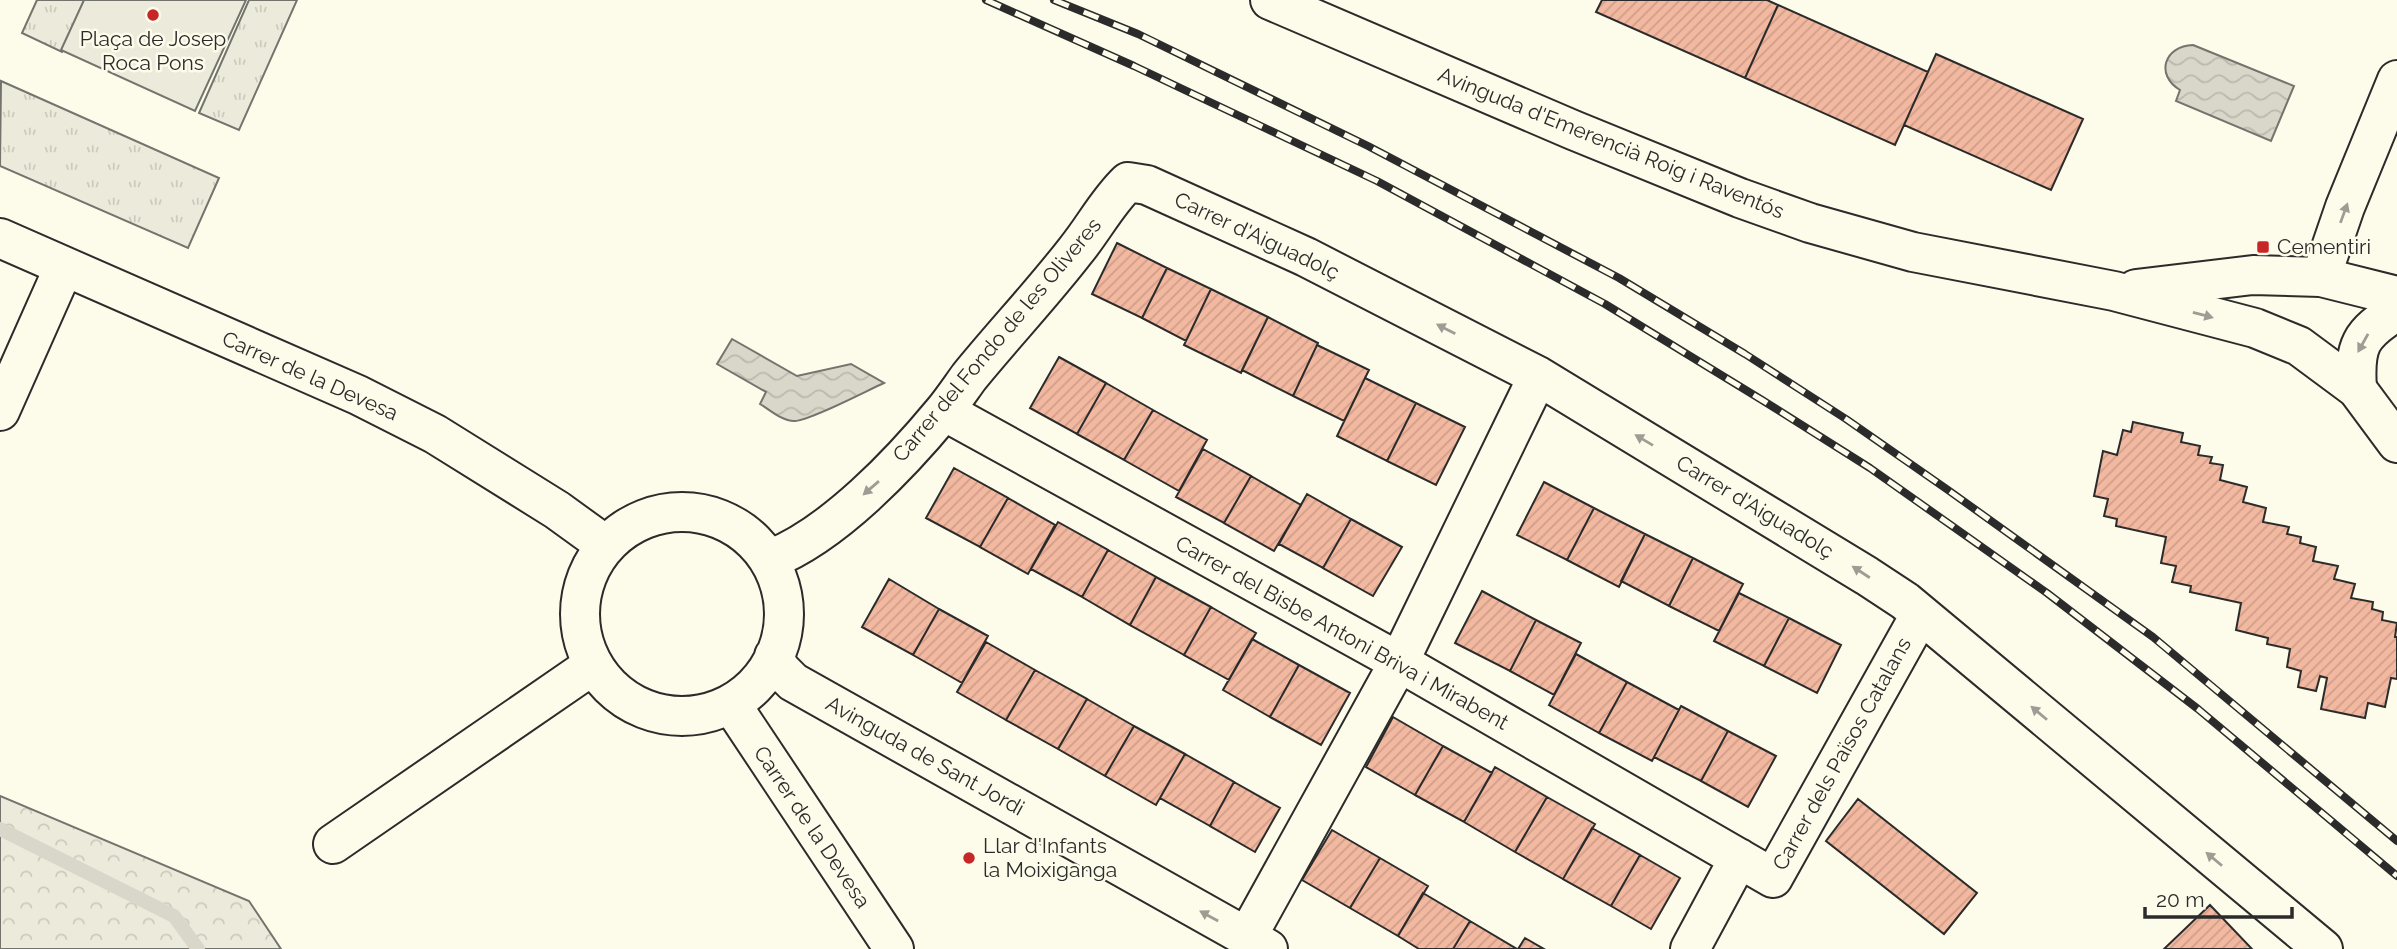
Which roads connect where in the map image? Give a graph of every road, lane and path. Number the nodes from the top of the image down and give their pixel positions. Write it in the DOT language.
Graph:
graph roads {
  1 [pos="1270,0"];
  2 [pos="2397,80"];
  3 [pos="1118,191"];
  4 [pos="0,238"];
  5 [pos="64,267"];
  6 [pos="2321,277"];
  7 [pos="2113,291"];
  8 [pos="2397,296"];
  9 [pos="2397,310"];
  10 [pos="1538,376"];
  11 [pos="2357,389"];
  12 [pos="0,411"];
  13 [pos="944,411"];
  14 [pos="2397,443"];
  15 [pos="604,544"];
  16 [pos="772,559"];
  17 [pos="1920,615"];
  18 [pos="774,656"];
  19 [pos="1399,662"];
  20 [pos="593,665"];
  21 [pos="731,704"];
  22 [pos="333,844"];
  23 [pos="1738,858"];
  24 [pos="1258,943"];
  25 [pos="894,949"];
  26 [pos="1690,949"];
  27 [pos="2323,949"];
  1 -- 7 [label="street, Avinguda d'Emerencià Roig i Raventós"];
  6 -- 2 [label="street, one-way"];
  10 -- 3 [label="street, Carrer d'Aiguadolç, one-way"];
  3 -- 13 [label="street, Carrer del Fondo de les Oliveres"];
  4 -- 5 [label="street, Carrer de la Devesa"];
  5 -- 12 [label="street"];
  5 -- 15 [label="street, Carrer de la Devesa"];
  6 -- 7 [label="street"];
  6 -- 8 [label="street"];
  7 -- 11 [label="street, one-way"];
  9 -- 11 [label="street, one-way"];
  17 -- 10 [label="street, Carrer d'Aiguadolç, one-way"];
  10 -- 19 [label="street"];
  11 -- 14 [label="street"];
  13 -- 16 [label="street, Carrer del Fondo de les Oliveres, one-way"];
  13 -- 19 [label="street, Carrer del Bisbe Antoni Briva i Mirabent"];
  15 -- 16 [label="street"];
  15 -- 20 [label="street"];
  16 -- 18 [label="street"];
  17 -- 23 [label="street, Carrer dels Països Catalans"];
  27 -- 17 [label="street, Carrer d'Aiguadolç, one-way"];
  18 -- 21 [label="street"];
  24 -- 18 [label="street, Avinguda de Sant Jordi, one-way"];
  19 -- 23 [label="street, Carrer del Bisbe Antoni Briva i Mirabent"];
  19 -- 24 [label="street"];
  20 -- 21 [label="street"];
  20 -- 22 [label="street"];
  21 -- 25 [label="street, Carrer de la Devesa"];
  23 -- 26 [label="street, Carrer dels Països Catalans"];
}
